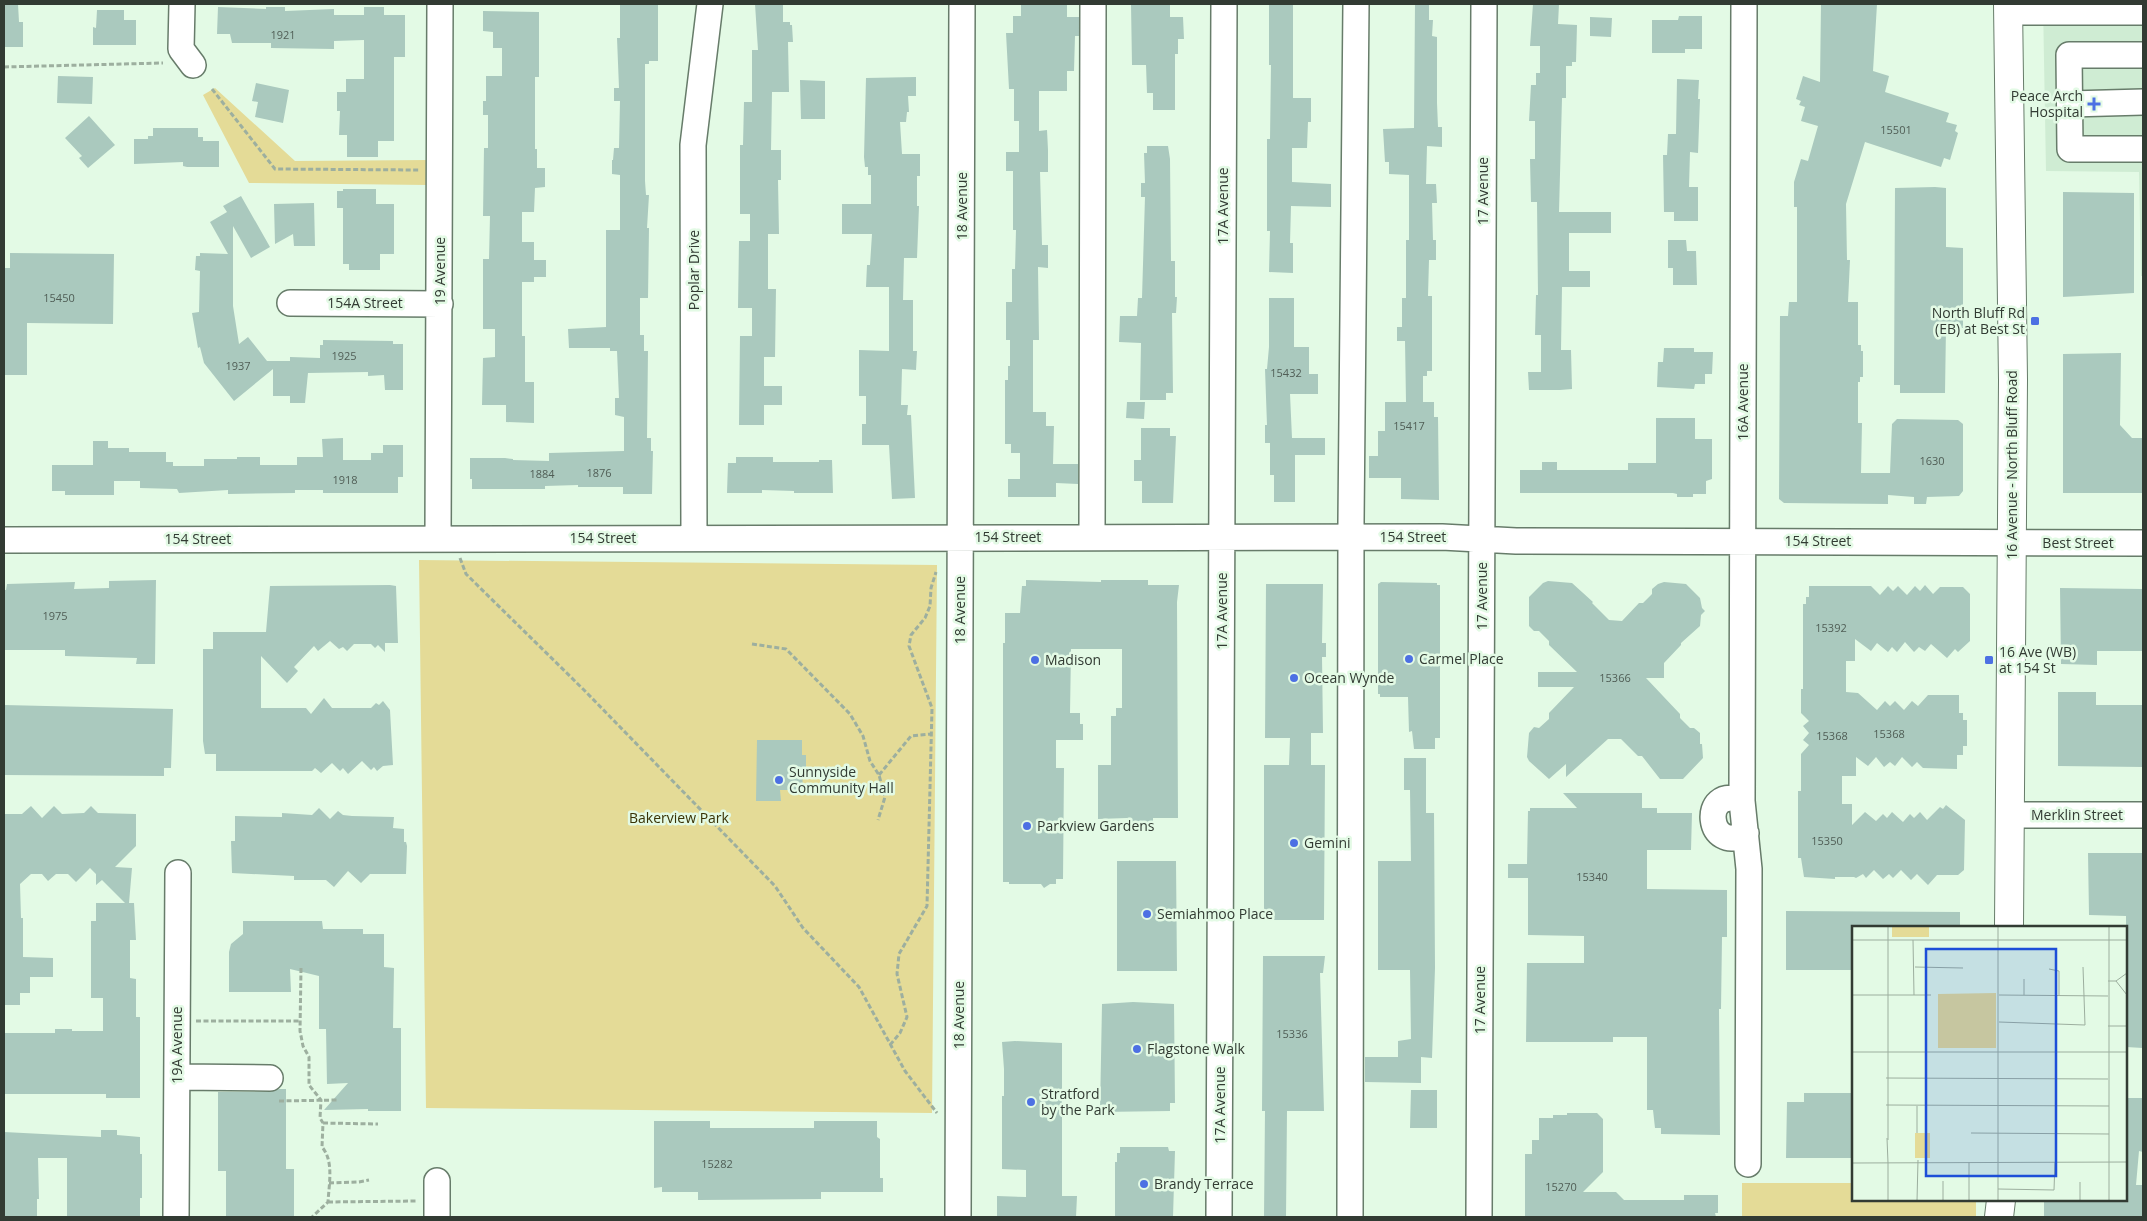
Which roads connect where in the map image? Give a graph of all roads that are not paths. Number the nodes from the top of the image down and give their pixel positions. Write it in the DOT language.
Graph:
graph roads {
  1 [pos="182,4"];
  2 [pos="440,4"];
  3 [pos="710,4"];
  4 [pos="962,4"];
  5 [pos="1093,4"];
  6 [pos="1224,4"];
  7 [pos="1356,4"];
  8 [pos="1484,4"];
  9 [pos="1744,4"];
  10 [pos="2008,8"];
  11 [pos="2143,12"];
  12 [pos="2143,55"];
  13 [pos="193,65"];
  14 [pos="2143,102"];
  15 [pos="2070,104"];
  16 [pos="2143,149"];
  17 [pos="290,303"];
  18 [pos="440,304"];
  19 [pos="1092,537"];
  20 [pos="1222,537"];
  21 [pos="1351,537"];
  22 [pos="438,538"];
  23 [pos="694,538"];
  24 [pos="960,538"];
  25 [pos="1482,539"];
  26 [pos="4,540"];
  27 [pos="1743,540"];
  28 [pos="2012,543"];
  29 [pos="2143,543"];
  30 [pos="2010,815"];
  31 [pos="2143,815"];
  32 [pos="178,873"];
  33 [pos="2009,926"];
  34 [pos="177,1077"];
  35 [pos="275,1090"];
  36 [pos="1748,1164"];
  37 [pos="437,1181"];
  38 [pos="2001,1201"];
  39 [pos="2009,1201"];
  40 [pos="176,1217"];
  41 [pos="437,1217"];
  42 [pos="958,1217"];
  43 [pos="1219,1217"];
  44 [pos="1350,1217"];
  45 [pos="1479,1217"];
  46 [pos="1999,1217"];
  47 [pos="2011,1217"];
  1 -- 13 [label="street"];
  2 -- 18 [label="street, 19 Avenue"];
  3 -- 23 [label="street, Poplar Drive"];
  4 -- 24 [label="street, 18 Avenue"];
  5 -- 19 [label="street"];
  6 -- 20 [label="street, 17A Avenue"];
  7 -- 21 [label="street"];
  8 -- 25 [label="street, 17 Avenue"];
  9 -- 27 [label="street, 16A Avenue"];
  10 -- 11 [label="street"];
  10 -- 28 [label="main road, 16 Avenue - North Bluff Road"];
  12 -- 15 [label="street"];
  14 -- 15 [label="street"];
  15 -- 16 [label="street"];
  17 -- 18 [label="street, 154A Street"];
  18 -- 22 [label="street, 19 Avenue"];
  19 -- 20 [label="street, 154 Street"];
  19 -- 24 [label="street, 154 Street"];
  20 -- 21 [label="street, 154 Street"];
  20 -- 43 [label="street, 17A Avenue"];
  21 -- 25 [label="street, 154 Street"];
  21 -- 44 [label="street"];
  22 -- 23 [label="street, 154 Street"];
  22 -- 26 [label="street, 154 Street"];
  23 -- 24 [label="street, 154 Street"];
  24 -- 42 [label="street, 18 Avenue"];
  25 -- 27 [label="street, 154 Street"];
  25 -- 45 [label="street, 17 Avenue"];
  27 -- 28 [label="street, 154 Street"];
  27 -- 36 [label="street, 16A Avenue"];
  28 -- 29 [label="street, Best Street"];
  28 -- 30 [label="main road, 16 Avenue - North Bluff Road"];
  30 -- 31 [label="street, Merklin Street"];
  30 -- 33 [label="main road, 16 Avenue - North Bluff Road"];
  32 -- 34 [label="street, 19A Avenue"];
  34 -- 35 [label="street"];
  34 -- 40 [label="street, 19A Avenue"];
  37 -- 41 [label="street"];
  38 -- 46 [label="main road"];
  39 -- 47 [label="main road"];
}
